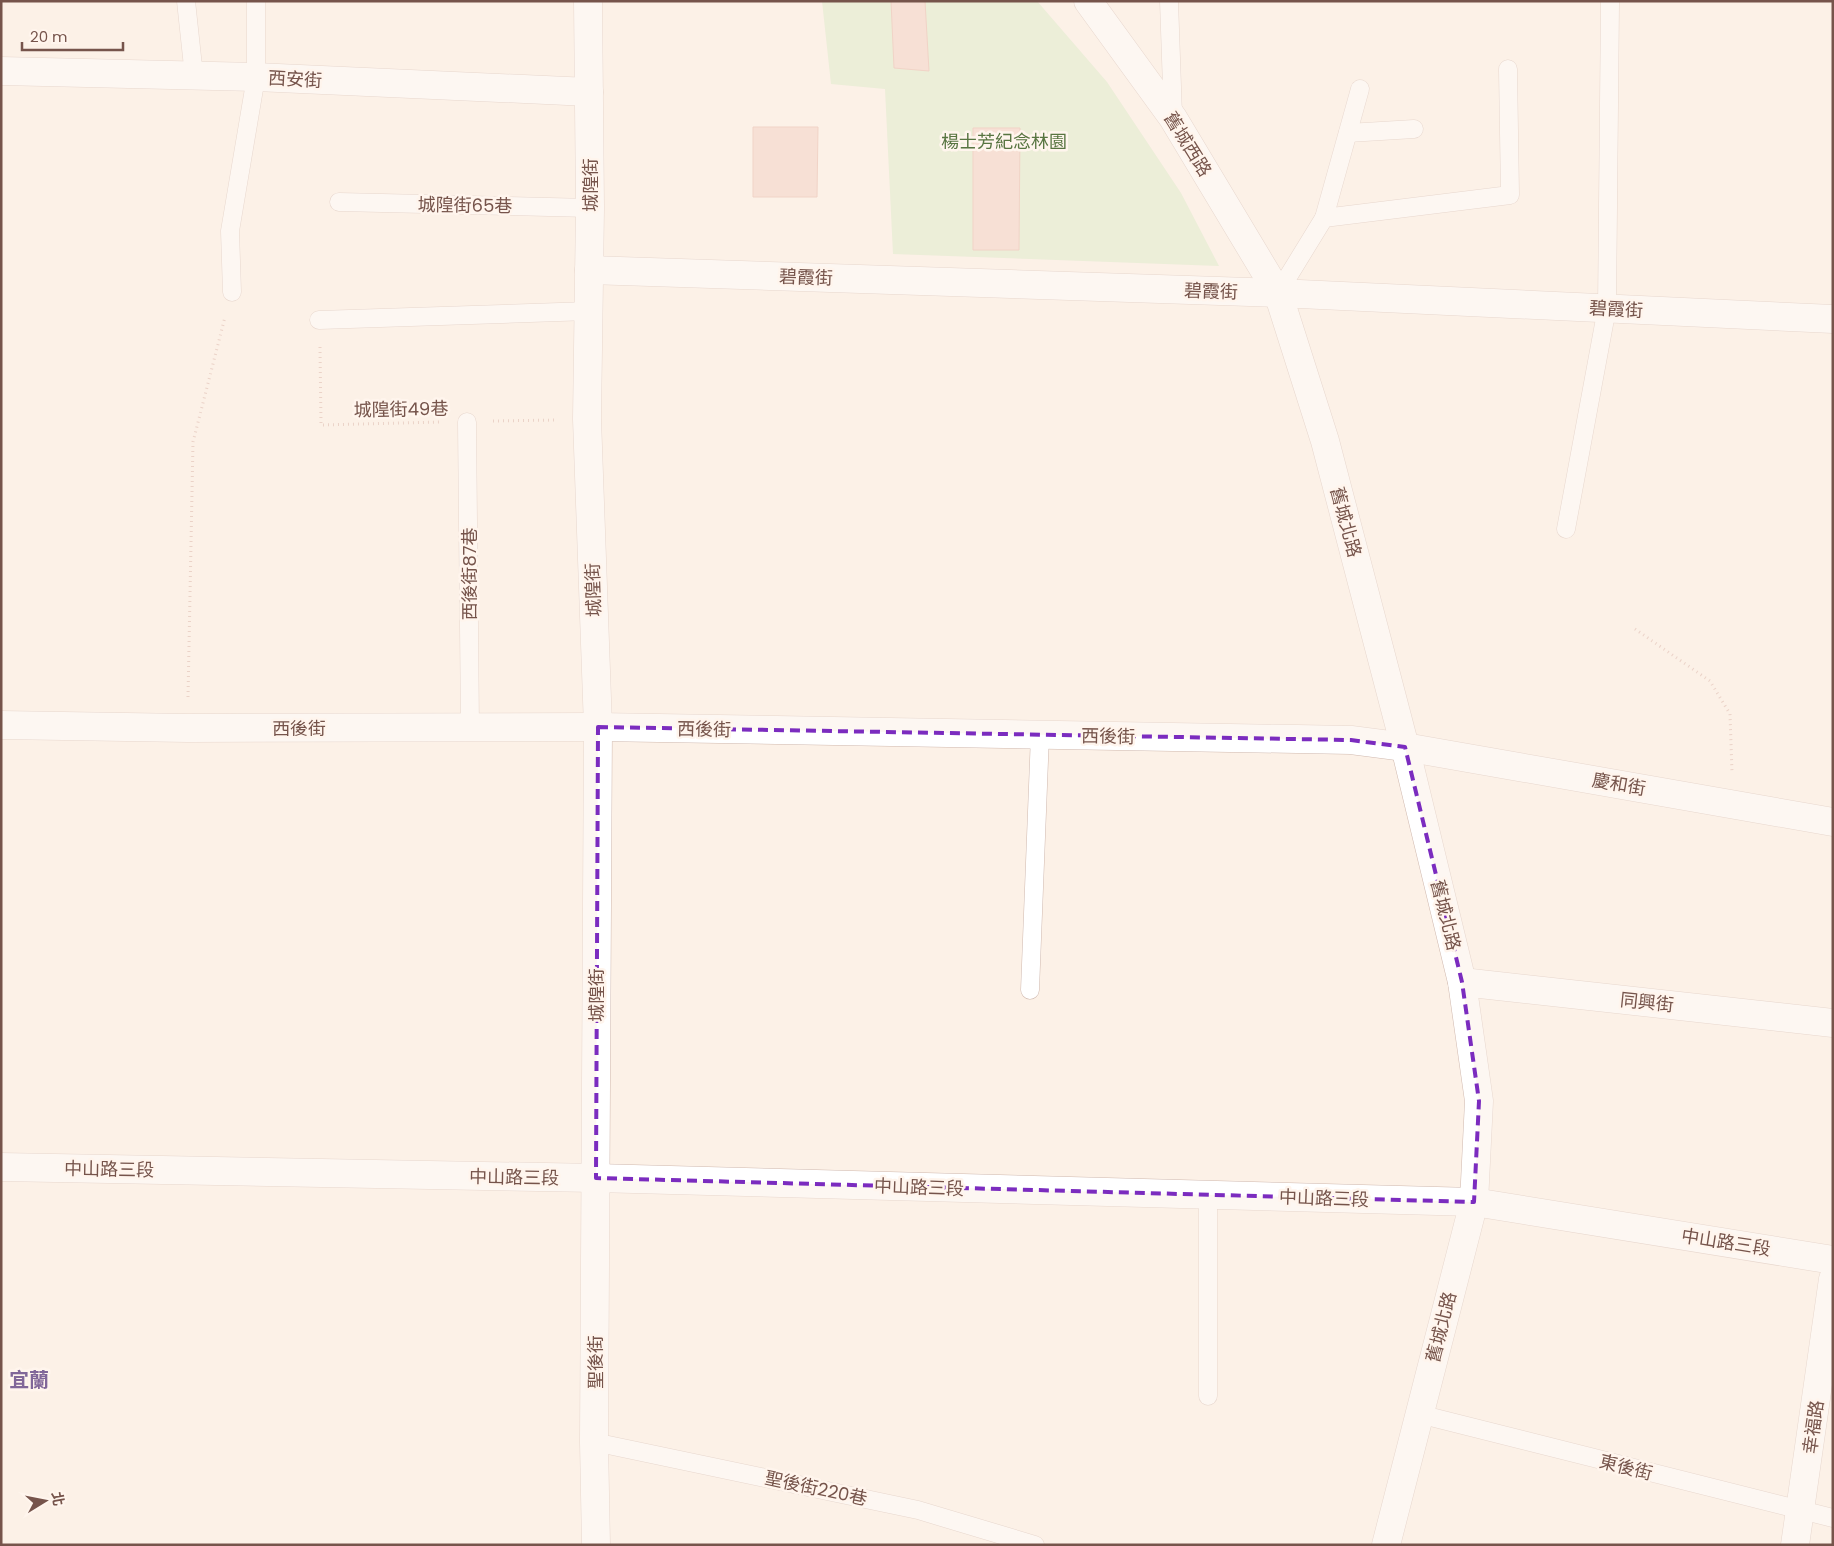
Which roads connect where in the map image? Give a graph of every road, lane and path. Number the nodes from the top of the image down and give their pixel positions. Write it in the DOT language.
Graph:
graph roads {
  1 [pos="186,1"];
  2 [pos="256,1"];
  3 [pos="588,1"];
  4 [pos="1088,1"];
  5 [pos="1169,1"];
  6 [pos="1610,3"];
  7 [pos="1508,69"];
  8 [pos="1,71"];
  9 [pos="194,76"];
  10 [pos="256,77"];
  11 [pos="1360,89"];
  12 [pos="589,92"];
  13 [pos="1173,118"];
  14 [pos="1414,129"];
  15 [pos="1348,133"];
  16 [pos="339,202"];
  17 [pos="590,208"];
  18 [pos="1324,218"];
  19 [pos="589,270"];
  20 [pos="232,292"];
  21 [pos="1278,293"];
  22 [pos="1607,308"];
  23 [pos="589,311"];
  24 [pos="1833,319"];
  25 [pos="319,320"];
  26 [pos="587,419"];
  27 [pos="468,422"];
  28 [pos="1566,529"];
  29 [pos="1635,629"];
  30 [pos="1,725"];
  31 [pos="470,727"];
  32 [pos="598,727"];
  33 [pos="188,728"];
  34 [pos="1040,735"];
  35 [pos="1405,748"];
  36 [pos="1730,804"];
  37 [pos="1833,822"];
  38 [pos="1462,982"];
  39 [pos="1030,990"];
  40 [pos="1833,1022"];
  41 [pos="1,1167"];
  42 [pos="596,1178"];
  43 [pos="1208,1195"];
  44 [pos="1474,1202"];
  45 [pos="1833,1260"];
  46 [pos="1833,1279"];
  47 [pos="1208,1396"];
  48 [pos="1419,1414"];
  49 [pos="594,1442"];
  50 [pos="1801,1511"];
  51 [pos="1833,1518"];
  52 [pos="596,1545"];
  53 [pos="1035,1545"];
  54 [pos="1386,1545"];
  55 [pos="1795,1545"];
  1 -- 9 [label="lane"];
  2 -- 10 [label="lane"];
  3 -- 12 [label="street, 城隍街"];
  4 -- 13 [label="street, 舊城西路"];
  5 -- 13 [label="lane"];
  6 -- 22 [label="lane"];
  7 -- 18 [label="lane"];
  8 -- 9 [label="street, 西安街"];
  9 -- 10 [label="street, 西安街"];
  10 -- 12 [label="street, 西安街"];
  10 -- 20 [label="lane"];
  11 -- 15 [label="lane"];
  12 -- 17 [label="street, 城隍街"];
  13 -- 21 [label="street, 舊城西路"];
  14 -- 15 [label="lane"];
  15 -- 18 [label="lane"];
  16 -- 17 [label="lane, 城隍街65巷"];
  17 -- 19 [label="street, 城隍街"];
  18 -- 21 [label="lane"];
  19 -- 21 [label="street, 碧霞街"];
  19 -- 23 [label="street, 城隍街"];
  20 -- 33 [label="path"];
  21 -- 22 [label="street, 碧霞街"];
  21 -- 35 [label="street, 舊城北路"];
  22 -- 24 [label="street, 碧霞街"];
  22 -- 28 [label="lane"];
  23 -- 25 [label="lane"];
  23 -- 26 [label="street, 城隍街"];
  25 -- 27 [label="path, 城隍街49巷"];
  26 -- 27 [label="path, 城隍街49巷"];
  26 -- 32 [label="street, 城隍街"];
  27 -- 31 [label="lane, 西後街87巷"];
  29 -- 36 [label="path"];
  30 -- 33 [label="street, 西後街"];
  31 -- 32 [label="street, 西後街"];
  31 -- 33 [label="street, 西後街"];
  32 -- 34 [label="street, 西後街"];
  32 -- 42 [label="street, 城隍街"];
  34 -- 35 [label="street, 西後街"];
  34 -- 39 [label="lane"];
  35 -- 36 [label="street, 慶和街"];
  35 -- 38 [label="street, 舊城北路"];
  36 -- 37 [label="street, 慶和街"];
  38 -- 40 [label="street, 同興街"];
  38 -- 44 [label="street, 舊城北路"];
  41 -- 42 [label="street, 中山路三段"];
  42 -- 43 [label="street, 中山路三段"];
  42 -- 49 [label="street, 聖後街"];
  43 -- 44 [label="street, 中山路三段"];
  43 -- 47 [label="lane"];
  44 -- 45 [label="street, 中山路三段"];
  44 -- 48 [label="street, 舊城北路"];
  46 -- 50 [label="street, 幸福路"];
  48 -- 50 [label="lane, 東後街"];
  48 -- 54 [label="street, 舊城北路"];
  49 -- 52 [label="street, 聖後街"];
  49 -- 53 [label="lane, 聖後街220巷"];
  50 -- 51 [label="lane, 東後街"];
  50 -- 55 [label="street, 幸福路"];
}
